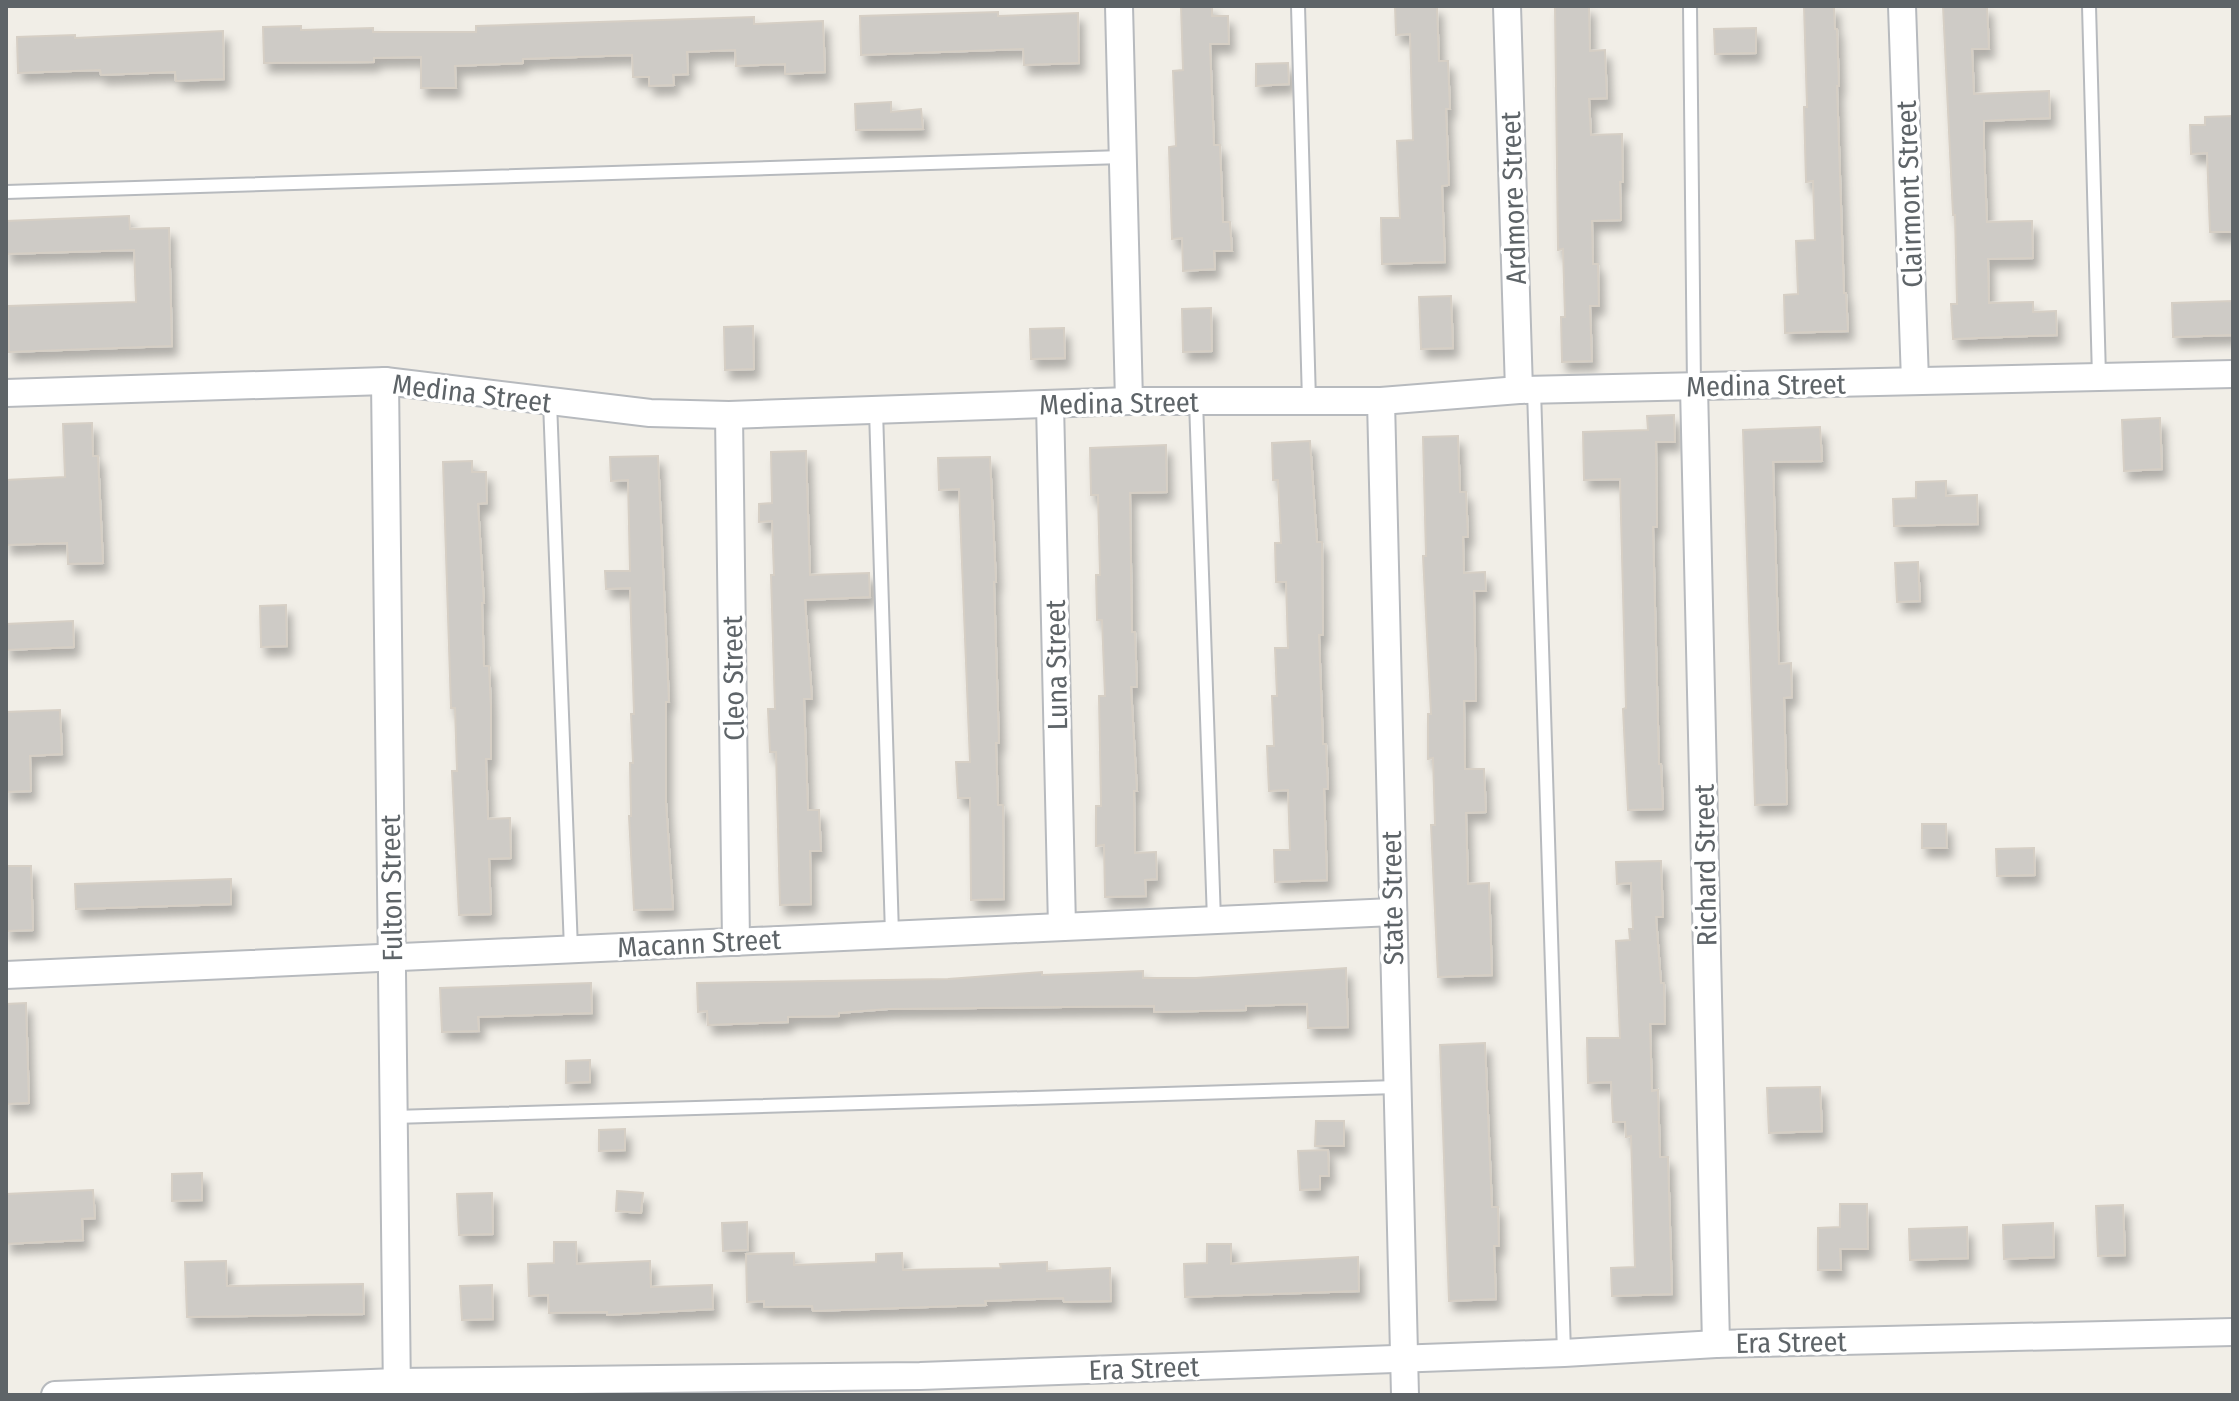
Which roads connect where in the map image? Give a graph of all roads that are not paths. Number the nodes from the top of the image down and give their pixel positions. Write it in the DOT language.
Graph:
graph roads {
  1 [pos="1119,6"];
  2 [pos="1298,6"];
  3 [pos="1507,6"];
  4 [pos="1690,6"];
  5 [pos="1902,6"];
  6 [pos="2089,6"];
  7 [pos="1123,157"];
  8 [pos="6,192"];
  9 [pos="2233,374"];
  10 [pos="2099,377"];
  11 [pos="385,381"];
  12 [pos="1915,381"];
  13 [pos="1694,387"];
  14 [pos="1526,390"];
  15 [pos="6,393"];
  16 [pos="1129,401"];
  17 [pos="1196,401"];
  18 [pos="1309,401"];
  19 [pos="1381,401"];
  20 [pos="550,402"];
  21 [pos="1050,404"];
  22 [pos="876,410"];
  23 [pos="729,415"];
  24 [pos="1393,912"];
  25 [pos="1214,920"];
  26 [pos="1062,927"];
  27 [pos="892,934"];
  28 [pos="736,942"];
  29 [pos="571,949"];
  30 [pos="392,957"];
  31 [pos="6,975"];
  32 [pos="1397,1087"];
  33 [pos="394,1117"];
  34 [pos="2233,1332"];
  35 [pos="1716,1344"];
  36 [pos="1564,1353"];
  37 [pos="1404,1359"];
  38 [pos="920,1385"];
  39 [pos="397,1389"];
  40 [pos="55,1395"];
  41 [pos="1405,1395"];
  1 -- 7 [label="street"];
  2 -- 18 [label="lane"];
  3 -- 14 [label="street, Ardmore Street"];
  4 -- 13 [label="lane"];
  5 -- 12 [label="street, Clairmont Street"];
  6 -- 10 [label="lane"];
  7 -- 8 [label="lane"];
  7 -- 16 [label="street"];
  9 -- 10 [label="street, Medina Street"];
  10 -- 12 [label="street, Medina Street"];
  11 -- 15 [label="street, Medina Street"];
  11 -- 20 [label="street, Medina Street"];
  11 -- 30 [label="street, Fulton Street"];
  12 -- 13 [label="street, Medina Street"];
  13 -- 14 [label="street, Medina Street"];
  13 -- 35 [label="street, Richard Street"];
  14 -- 19 [label="street, Medina Street"];
  14 -- 36 [label="lane"];
  16 -- 17 [label="street, Medina Street"];
  16 -- 21 [label="street, Medina Street"];
  17 -- 18 [label="street, Medina Street"];
  17 -- 25 [label="lane"];
  18 -- 19 [label="street, Medina Street"];
  19 -- 24 [label="street, State Street"];
  20 -- 23 [label="street, Medina Street"];
  20 -- 29 [label="lane"];
  21 -- 22 [label="street, Medina Street"];
  21 -- 26 [label="street, Luna Street"];
  22 -- 23 [label="street, Medina Street"];
  22 -- 27 [label="lane"];
  23 -- 28 [label="street, Cleo Street"];
  24 -- 25 [label="street, Macann Street"];
  24 -- 32 [label="street, State Street"];
  25 -- 26 [label="street, Macann Street"];
  26 -- 27 [label="street, Macann Street"];
  27 -- 28 [label="street, Macann Street"];
  28 -- 29 [label="street, Macann Street"];
  29 -- 30 [label="street, Macann Street"];
  30 -- 31 [label="street, Macann Street"];
  30 -- 33 [label="street, Fulton Street"];
  32 -- 33 [label="lane"];
  32 -- 37 [label="street, State Street"];
  33 -- 39 [label="street, Fulton Street"];
  34 -- 35 [label="street, Era Street"];
  35 -- 36 [label="street, Era Street"];
  36 -- 37 [label="street, Era Street"];
  37 -- 38 [label="street, Era Street"];
  37 -- 41 [label="street, State Street"];
  38 -- 39 [label="street, Era Street"];
  39 -- 40 [label="street, Era Street"];
}
